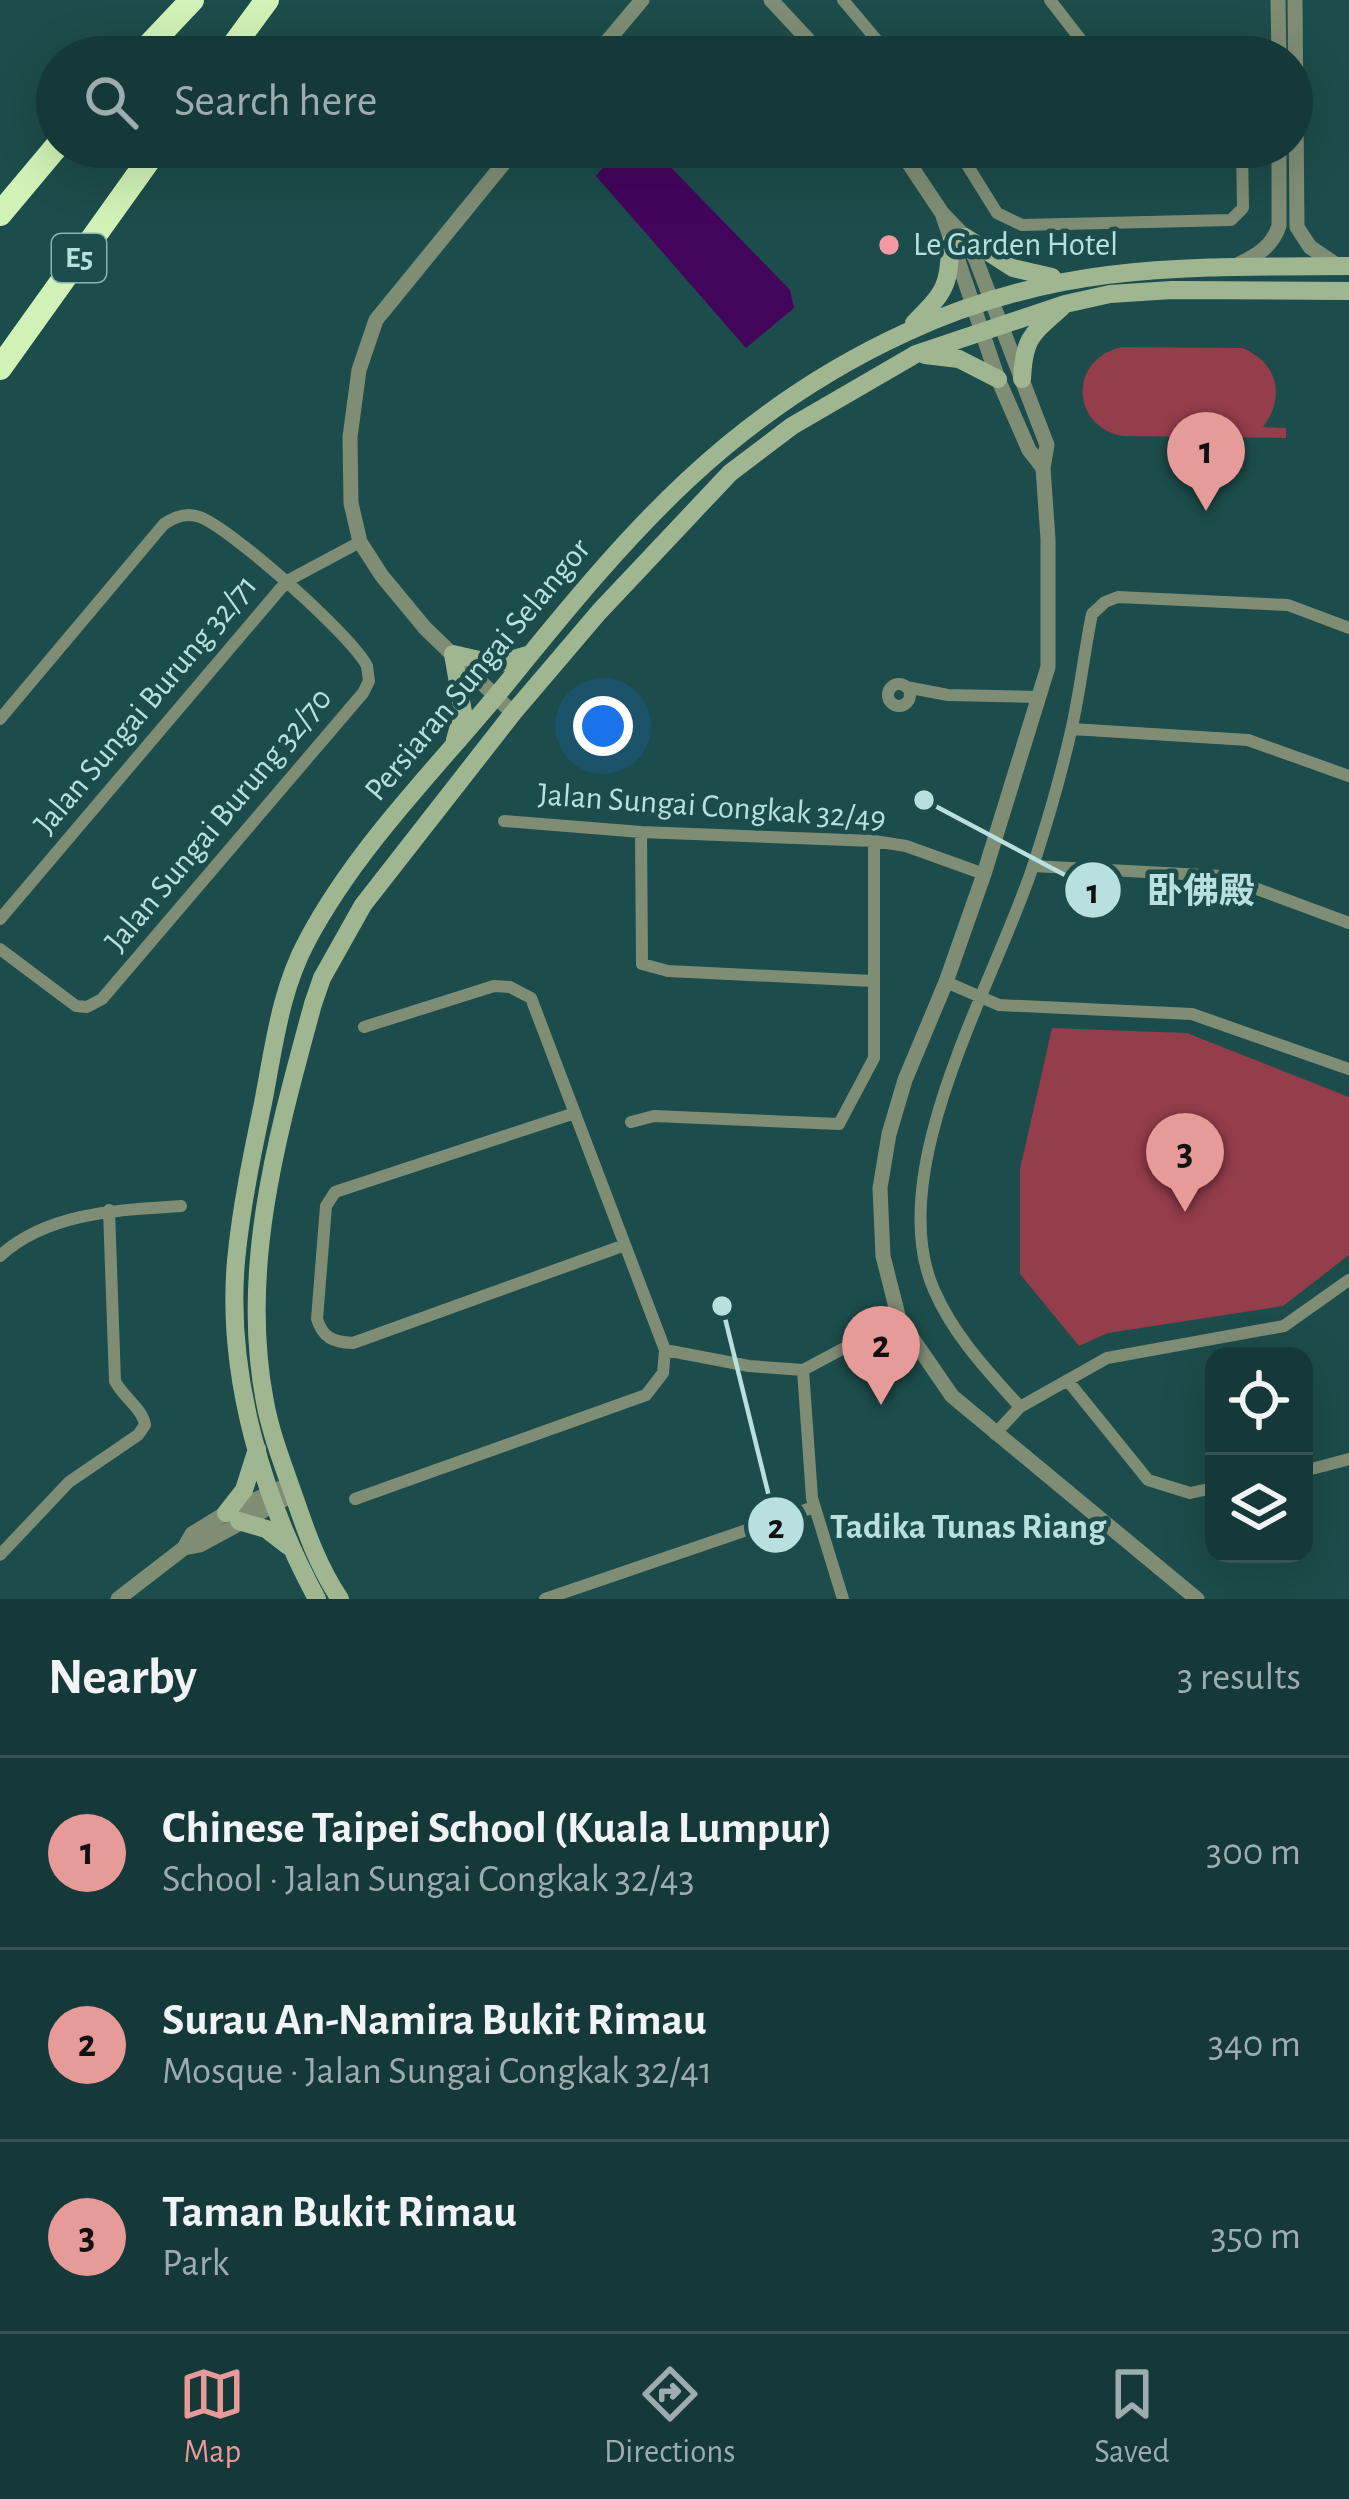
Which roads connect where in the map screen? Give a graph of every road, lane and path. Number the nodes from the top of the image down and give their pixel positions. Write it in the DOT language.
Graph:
graph roads {
  1 [pos="192,0"];
  2 [pos="268,0"];
  3 [pos="642,0"];
  4 [pos="771,0"];
  5 [pos="843,0"];
  6 [pos="1050,0"];
  7 [pos="1278,0"];
  8 [pos="1295,0"];
  9 [pos="158,36"];
  10 [pos="241,36"];
  11 [pos="612,36"];
  12 [pos="804,36"];
  13 [pos="873,36"];
  14 [pos="1078,36"];
  15 [pos="1279,36"];
  16 [pos="1295,36"];
  17 [pos="39,168"];
  18 [pos="143,168"];
  19 [pos="500,168"];
  20 [pos="912,168"];
  21 [pos="969,168"];
  22 [pos="1242,168"];
  23 [pos="1279,168"];
  24 [pos="1296,168"];
  25 [pos="0,214"];
  26 [pos="957,240"];
  27 [pos="1234,266"];
  28 [pos="1344,266"];
  29 [pos="1064,279"];
  30 [pos="1349,291"];
  31 [pos="982,303"];
  32 [pos="1065,304"];
  33 [pos="991,327"];
  34 [pos="907,332"];
  35 [pos="916,354"];
  36 [pos="0,368"];
  37 [pos="998,379"];
  38 [pos="1022,379"];
  39 [pos="1043,468"];
  40 [pos="360,542"];
  41 [pos="287,581"];
  42 [pos="1349,628"];
  43 [pos="530,654"];
  44 [pos="453,655"];
  45 [pos="948,695"];
  46 [pos="496,696"];
  47 [pos="1036,697"];
  48 [pos="513,713"];
  49 [pos="0,718"];
  50 [pos="1072,729"];
  51 [pos="454,745"];
  52 [pos="1349,776"];
  53 [pos="504,821"];
  54 [pos="640,832"];
  55 [pos="874,841"];
  56 [pos="1033,866"];
  57 [pos="984,874"];
  58 [pos="0,919"];
  59 [pos="1349,923"];
  60 [pos="0,949"];
  61 [pos="872,981"];
  62 [pos="946,982"];
  63 [pos="979,998"];
  64 [pos="364,1027"];
  65 [pos="1349,1069"];
  66 [pos="575,1114"];
  67 [pos="632,1122"];
  68 [pos="181,1206"];
  69 [pos="109,1210"];
  70 [pos="625,1245"];
  71 [pos="0,1256"];
  72 [pos="1349,1280"];
  73 [pos="898,1319"];
  74 [pos="665,1350"];
  75 [pos="803,1370"];
  76 [pos="1069,1381"];
  77 [pos="1020,1407"];
  78 [pos="995,1434"];
  79 [pos="258,1447"];
  80 [pos="1349,1459"];
  81 [pos="1313,1469"];
  82 [pos="1205,1490"];
  83 [pos="283,1493"];
  84 [pos="355,1499"];
  85 [pos="814,1507"];
  86 [pos="232,1517"];
  87 [pos="292,1549"];
  88 [pos="0,1555"];
  89 [pos="118,1599"];
  90 [pos="316,1599"];
  91 [pos="340,1599"];
  92 [pos="544,1599"];
  93 [pos="843,1599"];
  94 [pos="1197,1599"];
  1 -- 9 [label="highway"];
  2 -- 10 [label="highway"];
  3 -- 11 [label="street"];
  4 -- 12 [label="street"];
  5 -- 13 [label="street"];
  6 -- 14 [label="street"];
  7 -- 15 [label="street"];
  8 -- 16 [label="street"];
  17 -- 25 [label="highway"];
  18 -- 36 [label="highway, E5"];
  19 -- 40 [label="street"];
  20 -- 26 [label="street"];
  21 -- 22 [label="street"];
  23 -- 27 [label="street"];
  24 -- 28 [label="street"];
  26 -- 29 [label="main road"];
  26 -- 31 [label="street"];
  26 -- 34 [label="main road"];
  27 -- 28 [label="main road, Persiaran Sungai Selangor"];
  27 -- 29 [label="main road, Persiaran Sungai Selangor"];
  29 -- 31 [label="main road, Persiaran Sungai Selangor"];
  30 -- 32 [label="main road, Persiaran Sungai Selangor"];
  31 -- 33 [label="street"];
  31 -- 34 [label="main road, Persiaran Sungai Selangor"];
  32 -- 33 [label="main road, Persiaran Sungai Selangor"];
  32 -- 38 [label="main road"];
  33 -- 35 [label="main road, Persiaran Sungai Selangor"];
  33 -- 37 [label="street"];
  33 -- 38 [label="street"];
  34 -- 43 [label="main road, Persiaran Sungai Selangor"];
  35 -- 37 [label="main road"];
  35 -- 48 [label="main road, Persiaran Sungai Selangor"];
  37 -- 39 [label="street"];
  38 -- 39 [label="street"];
  39 -- 47 [label="street"];
  40 -- 41 [label="street"];
  40 -- 44 [label="street"];
  41 -- 49 [label="street"];
  41 -- 58 [label="street, Jalan Sungai Burung 32/71"];
  41 -- 60 [label="street, Jalan Sungai Burung 32/70"];
  42 -- 50 [label="street"];
  43 -- 44 [label="main road"];
  43 -- 46 [label="main road, Persiaran Sungai Selangor"];
  44 -- 46 [label="street"];
  44 -- 51 [label="main road"];
  45 -- 45 [label="street"];
  45 -- 47 [label="street"];
  46 -- 48 [label="street"];
  46 -- 51 [label="main road, Persiaran Sungai Selangor"];
  47 -- 57 [label="street"];
  48 -- 83 [label="main road, Persiaran Sungai Selangor"];
  50 -- 52 [label="street"];
  50 -- 56 [label="street"];
  51 -- 79 [label="main road, Persiaran Sungai Selangor"];
  53 -- 54 [label="street, Jalan Sungai Congkak 32/49"];
  54 -- 55 [label="street, Jalan Sungai Congkak 32/49"];
  54 -- 61 [label="street"];
  55 -- 57 [label="street, Jalan Sungai Congkak 32/49"];
  55 -- 61 [label="street"];
  56 -- 59 [label="street"];
  56 -- 63 [label="street"];
  57 -- 62 [label="street"];
  61 -- 67 [label="street"];
  62 -- 63 [label="street"];
  62 -- 73 [label="street"];
  63 -- 65 [label="street"];
  63 -- 77 [label="street"];
  64 -- 66 [label="street"];
  66 -- 70 [label="street"];
  66 -- 70 [label="street"];
  68 -- 69 [label="street"];
  69 -- 71 [label="street"];
  69 -- 88 [label="street"];
  70 -- 74 [label="street"];
  72 -- 76 [label="street"];
  73 -- 75 [label="street"];
  73 -- 78 [label="street"];
  74 -- 75 [label="street"];
  74 -- 84 [label="street"];
  75 -- 85 [label="street"];
  76 -- 77 [label="street"];
  76 -- 82 [label="street"];
  77 -- 78 [label="street"];
  78 -- 94 [label="street"];
  79 -- 83 [label="main road, Persiaran Sungai Selangor"];
  79 -- 86 [label="main road"];
  80 -- 81 [label="street"];
  83 -- 86 [label="street"];
  83 -- 87 [label="main road, Persiaran Sungai Selangor"];
  83 -- 91 [label="main road, Persiaran Sungai Selangor"];
  85 -- 92 [label="street"];
  85 -- 93 [label="street"];
  86 -- 87 [label="main road"];
  86 -- 89 [label="street"];
  87 -- 90 [label="main road, Persiaran Sungai Selangor"];
}
